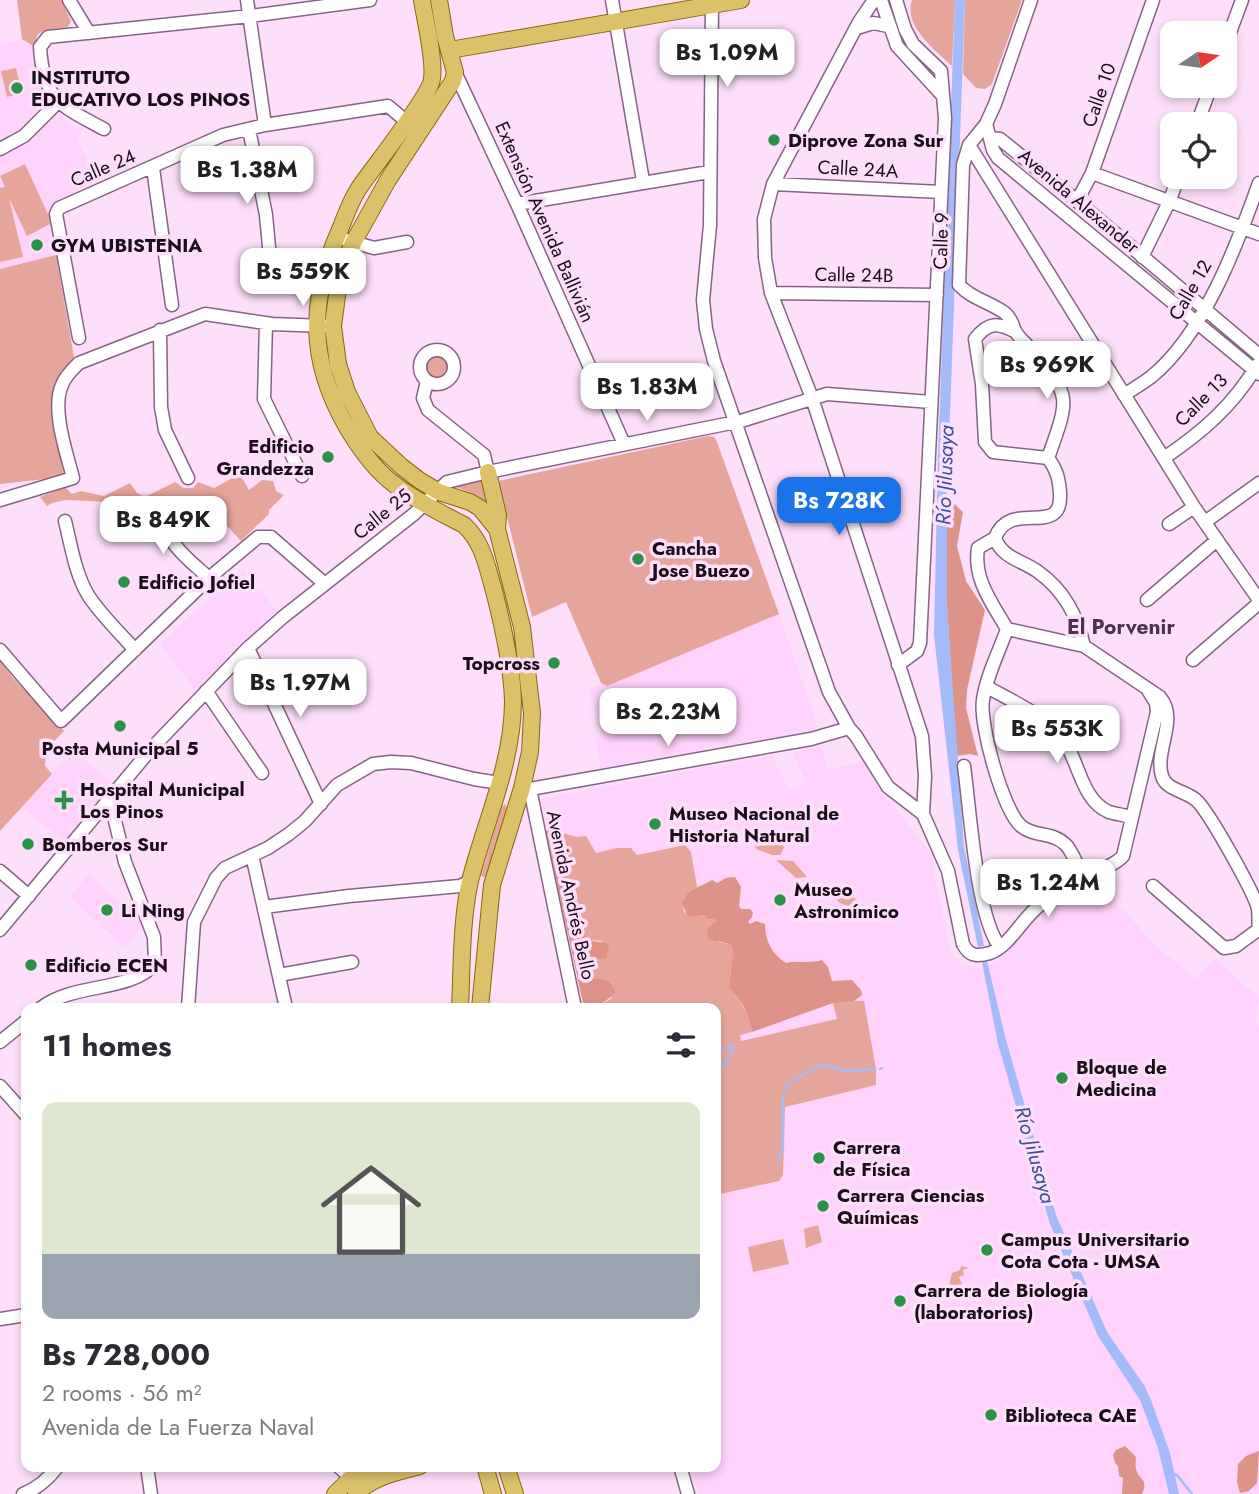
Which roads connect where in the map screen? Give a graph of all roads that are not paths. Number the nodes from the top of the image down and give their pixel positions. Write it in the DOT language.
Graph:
graph roads {
  1 [pos="69,0"];
  2 [pos="247,0"];
  3 [pos="370,0"];
  4 [pos="422,0"];
  5 [pos="429,0"];
  6 [pos="439,0"];
  7 [pos="612,0"];
  8 [pos="741,0"];
  9 [pos="865,0"];
  10 [pos="874,0"];
  11 [pos="881,0"];
  12 [pos="895,0"];
  13 [pos="1031,0"];
  14 [pos="1153,0"];
  15 [pos="1242,0"];
  16 [pos="712,3"];
  17 [pos="250,16"];
  18 [pos="1234,21"];
  19 [pos="615,22"];
  20 [pos="858,25"];
  21 [pos="888,26"];
  22 [pos="89,33"];
  23 [pos="450,50"];
  24 [pos="455,72"];
  25 [pos="449,88"];
  26 [pos="465,91"];
  27 [pos="943,96"];
  28 [pos="58,102"];
  29 [pos="406,121"];
  30 [pos="986,124"];
  31 [pos="265,125"];
  32 [pos="104,129"];
  33 [pos="249,129"];
  34 [pos="419,132"];
  35 [pos="990,138"];
  36 [pos="969,145"];
  37 [pos="0,149"];
  38 [pos="153,169"];
  39 [pos="709,172"];
  40 [pos="1092,173"];
  41 [pos="643,181"];
  42 [pos="1259,183"];
  43 [pos="773,184"];
  44 [pos="1174,189"];
  45 [pos="941,192"];
  46 [pos="1170,200"];
  47 [pos="1077,201"];
  48 [pos="517,204"];
  49 [pos="1243,228"];
  50 [pos="1259,234"];
  51 [pos="337,235"];
  52 [pos="407,242"];
  53 [pos="353,243"];
  54 [pos="1142,257"];
  55 [pos="272,279"];
  56 [pos="771,293"];
  57 [pos="937,295"];
  58 [pos="172,304"];
  59 [pos="1205,309"];
  60 [pos="269,323"];
  61 [pos="1195,323"];
  62 [pos="316,325"];
  63 [pos="333,326"];
  64 [pos="160,330"];
  65 [pos="1016,332"];
  66 [pos="79,338"];
  67 [pos="1259,355"];
  68 [pos="1257,368"];
  69 [pos="427,381"];
  70 [pos="1124,395"];
  71 [pos="812,398"];
  72 [pos="931,402"];
  73 [pos="736,422"];
  74 [pos="624,444"];
  75 [pos="1164,457"];
  76 [pos="1048,458"];
  77 [pos="488,472"];
  78 [pos="302,475"];
  79 [pos="188,478"];
  80 [pos="1259,483"];
  81 [pos="439,492"];
  82 [pos="0,500"];
  83 [pos="425,504"];
  84 [pos="1194,507"];
  85 [pos="163,512"];
  86 [pos="65,521"];
  87 [pos="1205,522"];
  88 [pos="1169,524"];
  89 [pos="497,529"];
  90 [pos="995,538"];
  91 [pos="1217,540"];
  92 [pos="209,578"];
  93 [pos="325,584"];
  94 [pos="1147,600"];
  95 [pos="1259,601"];
  96 [pos="1007,629"];
  97 [pos="1084,646"];
  98 [pos="248,648"];
  99 [pos="0,650"];
  100 [pos="135,650"];
  101 [pos="1193,660"];
  102 [pos="898,665"];
  103 [pos="987,687"];
  104 [pos="1148,690"];
  105 [pos="206,691"];
  106 [pos="849,728"];
  107 [pos="964,766"];
  108 [pos="262,773"];
  109 [pos="499,782"];
  110 [pos="526,789"];
  111 [pos="109,796"];
  112 [pos="321,804"];
  113 [pos="923,814"];
  114 [pos="1131,817"];
  115 [pos="252,855"];
  116 [pos="0,871"];
  117 [pos="1083,876"];
  118 [pos="470,881"];
  119 [pos="492,885"];
  120 [pos="1153,886"];
  121 [pos="29,896"];
  122 [pos="264,906"];
  123 [pos="0,930"];
  124 [pos="1259,930"];
  125 [pos="989,952"];
  126 [pos="352,962"];
  127 [pos="279,975"];
  128 [pos="48,1003"];
  129 [pos="188,1003"];
  130 [pos="285,1003"];
  131 [pos="460,1003"];
  132 [pos="480,1003"];
  133 [pos="574,1003"];
  134 [pos="21,1025"];
  135 [pos="1,1039"];
  136 [pos="0,1086"];
  137 [pos="21,1109"];
  138 [pos="21,1316"];
  139 [pos="0,1319"];
  140 [pos="54,1472"];
  141 [pos="148,1472"];
  142 [pos="343,1472"];
  143 [pos="373,1472"];
  144 [pos="487,1472"];
  145 [pos="508,1472"];
  146 [pos="682,1472"];
  147 [pos="356,1487"];
  148 [pos="23,1494"];
  149 [pos="151,1494"];
  150 [pos="335,1494"];
  151 [pos="493,1494"];
  152 [pos="515,1494"];
  153 [pos="688,1494"];
  1 -- 22 [label="street"];
  2 -- 17 [label="street"];
  3 -- 17 [label="street"];
  4 -- 29 [label="main road"];
  5 -- 23 [label="main road"];
  6 -- 23 [label="main road"];
  7 -- 19 [label="street"];
  8 -- 16 [label="main road"];
  9 -- 20 [label="street"];
  10 -- 20 [label="street"];
  11 -- 21 [label="street"];
  12 -- 27 [label="street"];
  13 -- 30 [label="street, Calle 9"];
  14 -- 40 [label="street, Calle 10"];
  15 -- 18 [label="street"];
  16 -- 19 [label="main road"];
  16 -- 39 [label="street"];
  17 -- 22 [label="street"];
  17 -- 31 [label="street"];
  19 -- 23 [label="main road"];
  19 -- 41 [label="street"];
  20 -- 21 [label="street"];
  20 -- 43 [label="street"];
  21 -- 27 [label="street"];
  22 -- 28 [label="street"];
  23 -- 24 [label="main road"];
  24 -- 25 [label="main road"];
  24 -- 26 [label="street, Extensión Avenida Ballivián"];
  25 -- 26 [label="street"];
  25 -- 34 [label="main road"];
  26 -- 48 [label="street, Extensión Avenida Ballivián"];
  27 -- 45 [label="street"];
  28 -- 32 [label="street"];
  28 -- 37 [label="street"];
  29 -- 31 [label="street, Calle 24"];
  29 -- 34 [label="main road"];
  29 -- 51 [label="main road"];
  30 -- 35 [label="street"];
  30 -- 36 [label="street, Calle 9"];
  31 -- 33 [label="street, Calle 24"];
  33 -- 38 [label="street, Calle 24"];
  33 -- 55 [label="street"];
  34 -- 53 [label="main road"];
  35 -- 47 [label="street, Avenida Alexander"];
  35 -- 61 [label="street, Avenida Alexander"];
  36 -- 65 [label="street, Calle 9"];
  36 -- 70 [label="street"];
  38 -- 58 [label="street"];
  38 -- 66 [label="street, Calle 24"];
  39 -- 41 [label="street"];
  39 -- 73 [label="street"];
  40 -- 46 [label="street"];
  40 -- 47 [label="street, Calle 10"];
  41 -- 48 [label="street"];
  42 -- 49 [label="street, Calle 12"];
  43 -- 45 [label="street, Calle 24A"];
  43 -- 56 [label="street"];
  44 -- 46 [label="street"];
  45 -- 57 [label="street"];
  46 -- 49 [label="street"];
  46 -- 54 [label="street"];
  47 -- 54 [label="street, Avenida Alexander"];
  48 -- 74 [label="street, Extensión Avenida Ballivián"];
  49 -- 50 [label="street"];
  49 -- 59 [label="street, Calle 12"];
  51 -- 53 [label="street"];
  51 -- 62 [label="main road"];
  52 -- 53 [label="street"];
  53 -- 63 [label="main road"];
  54 -- 59 [label="street, Avenida Alexander"];
  56 -- 57 [label="street, Calle 24B"];
  56 -- 71 [label="street"];
  57 -- 72 [label="street"];
  59 -- 61 [label="street, Calle 12"];
  59 -- 67 [label="street, Avenida Alexander"];
  60 -- 62 [label="street"];
  60 -- 64 [label="street"];
  60 -- 78 [label="street"];
  61 -- 68 [label="street, Avenida Alexander"];
  61 -- 70 [label="street, Calle 12"];
  62 -- 63 [label="street"];
  62 -- 83 [label="main road"];
  63 -- 81 [label="main road"];
  64 -- 79 [label="street"];
  64 -- 82 [label="street"];
  65 -- 76 [label="street, Calle 9"];
  65 -- 76 [label="street"];
  68 -- 75 [label="street, Calle 13"];
  69 -- 77 [label="street"];
  70 -- 75 [label="street"];
  71 -- 72 [label="street, Calle 25"];
  71 -- 73 [label="street, Calle 25"];
  71 -- 102 [label="street"];
  72 -- 102 [label="street"];
  73 -- 74 [label="street, Calle 25"];
  73 -- 106 [label="street"];
  74 -- 77 [label="street, Calle 25"];
  75 -- 84 [label="street"];
  76 -- 90 [label="street"];
  77 -- 81 [label="street, Calle 25"];
  77 -- 89 [label="main road"];
  80 -- 87 [label="street"];
  81 -- 83 [label="street, Calle 25"];
  81 -- 89 [label="main road"];
  83 -- 93 [label="street, Calle 25"];
  83 -- 109 [label="main road"];
  84 -- 87 [label="street"];
  84 -- 88 [label="street"];
  85 -- 92 [label="street"];
  86 -- 100 [label="street"];
  87 -- 91 [label="street"];
  89 -- 110 [label="main road"];
  90 -- 96 [label="street"];
  90 -- 97 [label="street"];
  91 -- 94 [label="street"];
  91 -- 95 [label="street"];
  92 -- 93 [label="street"];
  92 -- 100 [label="street"];
  93 -- 98 [label="street, Calle 25"];
  95 -- 101 [label="street"];
  96 -- 97 [label="street"];
  96 -- 103 [label="street"];
  97 -- 104 [label="street"];
  98 -- 105 [label="street, Calle 25"];
  98 -- 112 [label="street"];
  99 -- 100 [label="street"];
  102 -- 113 [label="street"];
  103 -- 114 [label="street"];
  103 -- 117 [label="street"];
  104 -- 114 [label="street"];
  104 -- 124 [label="street"];
  105 -- 108 [label="street"];
  105 -- 111 [label="street, Calle 25"];
  106 -- 110 [label="street"];
  106 -- 113 [label="street"];
  107 -- 125 [label="street"];
  109 -- 110 [label="main road"];
  109 -- 112 [label="street"];
  109 -- 118 [label="main road"];
  110 -- 119 [label="main road"];
  110 -- 133 [label="street, Avenida Andrés Bello"];
  111 -- 121 [label="street, Calle 25"];
  111 -- 128 [label="street"];
  112 -- 115 [label="street"];
  113 -- 125 [label="street"];
  114 -- 117 [label="street"];
  115 -- 122 [label="street"];
  115 -- 129 [label="street"];
  116 -- 121 [label="street"];
  117 -- 125 [label="street"];
  118 -- 119 [label="main road"];
  118 -- 122 [label="street"];
  118 -- 131 [label="main road"];
  119 -- 132 [label="main road"];
  120 -- 124 [label="street"];
  121 -- 123 [label="street, Calle 25"];
  122 -- 127 [label="street"];
  126 -- 127 [label="street"];
  127 -- 130 [label="street"];
  134 -- 135 [label="street"];
  136 -- 137 [label="street"];
  138 -- 139 [label="street"];
  140 -- 148 [label="street"];
  141 -- 149 [label="street"];
  142 -- 147 [label="street"];
  143 -- 147 [label="main road"];
  144 -- 151 [label="main road"];
  145 -- 152 [label="main road"];
  146 -- 153 [label="street"];
  147 -- 150 [label="main road"];
}
